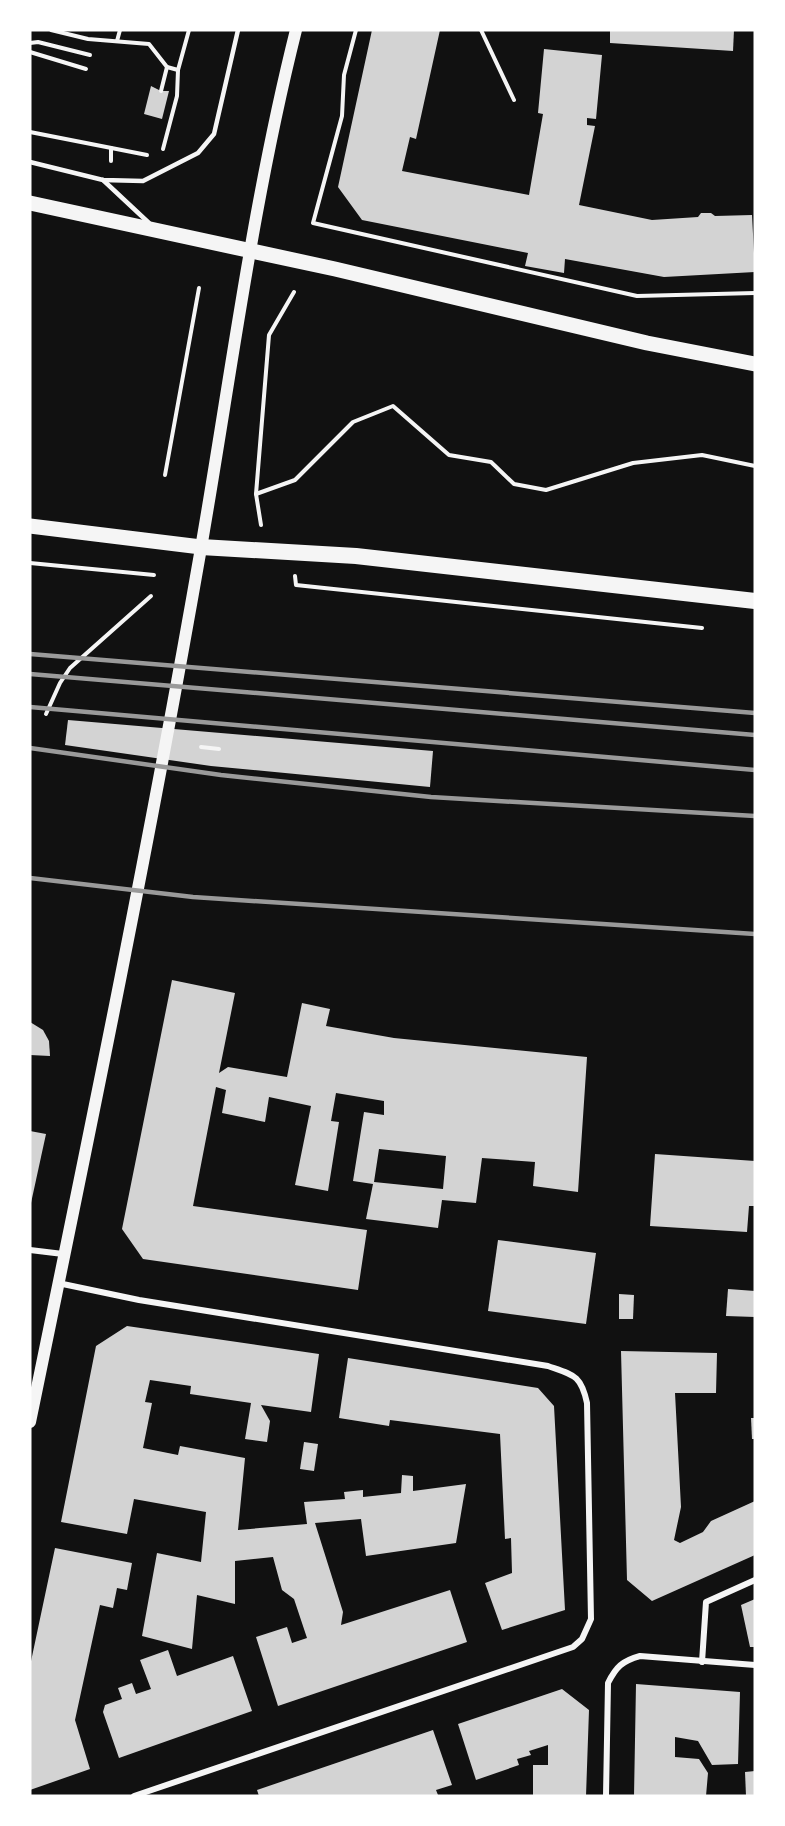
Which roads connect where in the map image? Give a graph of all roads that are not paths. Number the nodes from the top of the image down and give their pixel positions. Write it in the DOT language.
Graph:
graph roads {
  1 [pos="238,30"];
  2 [pos="296,30"];
  3 [pos="30,162"];
  4 [pos="103,180"];
  5 [pos="30,203"];
  6 [pos="158,231"];
  7 [pos="248,250"];
  8 [pos="755,364"];
  9 [pos="30,526"];
  10 [pos="201,547"];
  11 [pos="755,602"];
  12 [pos="30,1250"];
  13 [pos="63,1254"];
  14 [pos="58,1283"];
  15 [pos="30,1422"];
  16 [pos="755,1580"];
  17 [pos="702,1662"];
  18 [pos="755,1665"];
  19 [pos="134,1796"];
  20 [pos="606,1796"];
  1 -- 4 [label="lane"];
  2 -- 7 [label="main road"];
  3 -- 4 [label="lane"];
  4 -- 6 [label="lane"];
  5 -- 6 [label="main road"];
  6 -- 7 [label="main road"];
  7 -- 8 [label="main road"];
  7 -- 10 [label="main road"];
  9 -- 10 [label="main road"];
  10 -- 11 [label="highway"];
  10 -- 13 [label="main road"];
  12 -- 13 [label="street"];
  13 -- 14 [label="main road"];
  14 -- 15 [label="main road"];
  14 -- 19 [label="street"];
  16 -- 17 [label="street"];
  17 -- 18 [label="street"];
  17 -- 20 [label="street"];
}
